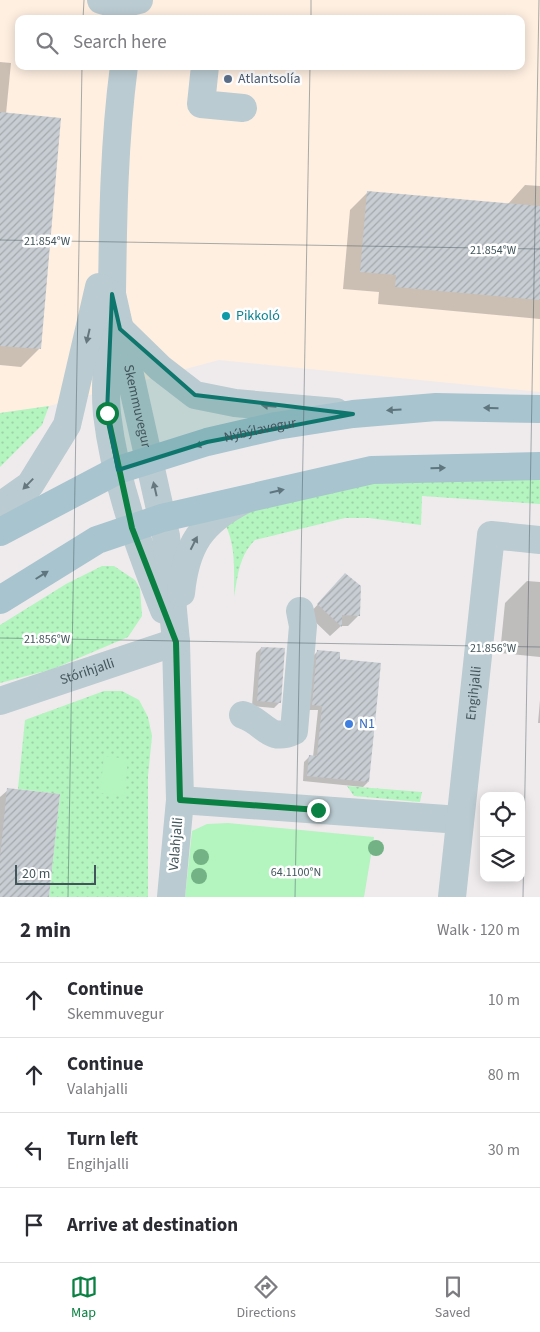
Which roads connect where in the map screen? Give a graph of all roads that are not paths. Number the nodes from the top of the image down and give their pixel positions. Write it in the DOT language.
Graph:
graph roads {
  1 [pos="91,0"];
  2 [pos="100,0"];
  3 [pos="140,0"];
  4 [pos="148,0"];
  5 [pos="98,15"];
  6 [pos="139,15"];
  7 [pos="114,70"];
  8 [pos="124,70"];
  9 [pos="205,70"];
  10 [pos="120,101"];
  11 [pos="243,108"];
  12 [pos="111,237"];
  13 [pos="112,294"];
  14 [pos="120,329"];
  15 [pos="540,409"];
  16 [pos="353,414"];
  17 [pos="148,460"];
  18 [pos="540,466"];
  19 [pos="118,470"];
  20 [pos="252,497"];
  21 [pos="0,506"];
  22 [pos="162,518"];
  23 [pos="132,528"];
  24 [pos="0,532"];
  25 [pos="540,540"];
  26 [pos="0,600"];
  27 [pos="300,611"];
  28 [pos="176,642"];
  29 [pos="0,701"];
  30 [pos="243,715"];
  31 [pos="180,800"];
  32 [pos="460,820"];
  33 [pos="171,897"];
  34 [pos="452,897"];
  1 -- 5 [label="street"];
  2 -- 3 [label="street"];
  4 -- 6 [label="street"];
  7 -- 10 [label="street, Skemmuvegur"];
  8 -- 10 [label="street, Skemmuvegur"];
  9 -- 11 [label="street"];
  10 -- 12 [label="street, Skemmuvegur"];
  12 -- 13 [label="street, Skemmuvegur"];
  12 -- 21 [label="street, one-way"];
  13 -- 14 [label="street, Skemmuvegur"];
  13 -- 19 [label="street, Skemmuvegur"];
  16 -- 14 [label="street, one-way"];
  14 -- 17 [label="street, Skemmuvegur"];
  15 -- 16 [label="main road, Nýbýlavegur, one-way"];
  16 -- 17 [label="main road, Nýbýlavegur, one-way"];
  17 -- 19 [label="main road, Nýbýlavegur"];
  22 -- 17 [label="street, Skemmuvegur, one-way"];
  20 -- 18 [label="main road, one-way"];
  19 -- 23 [label="street, Valahjalli"];
  19 -- 24 [label="main road, Nýbýlavegur"];
  20 -- 22 [label="main road"];
  28 -- 20 [label="street, one-way"];
  22 -- 23 [label="main road"];
  22 -- 28 [label="street, Valahjalli"];
  26 -- 23 [label="main road, one-way"];
  23 -- 28 [label="street, Valahjalli"];
  25 -- 32 [label="street, Engihjalli"];
  27 -- 30 [label="street"];
  28 -- 29 [label="street, Stórihjalli"];
  28 -- 31 [label="street, Valahjalli"];
  31 -- 32 [label="street"];
  31 -- 33 [label="street, Valahjalli"];
  32 -- 34 [label="street, Engihjalli"];
}
